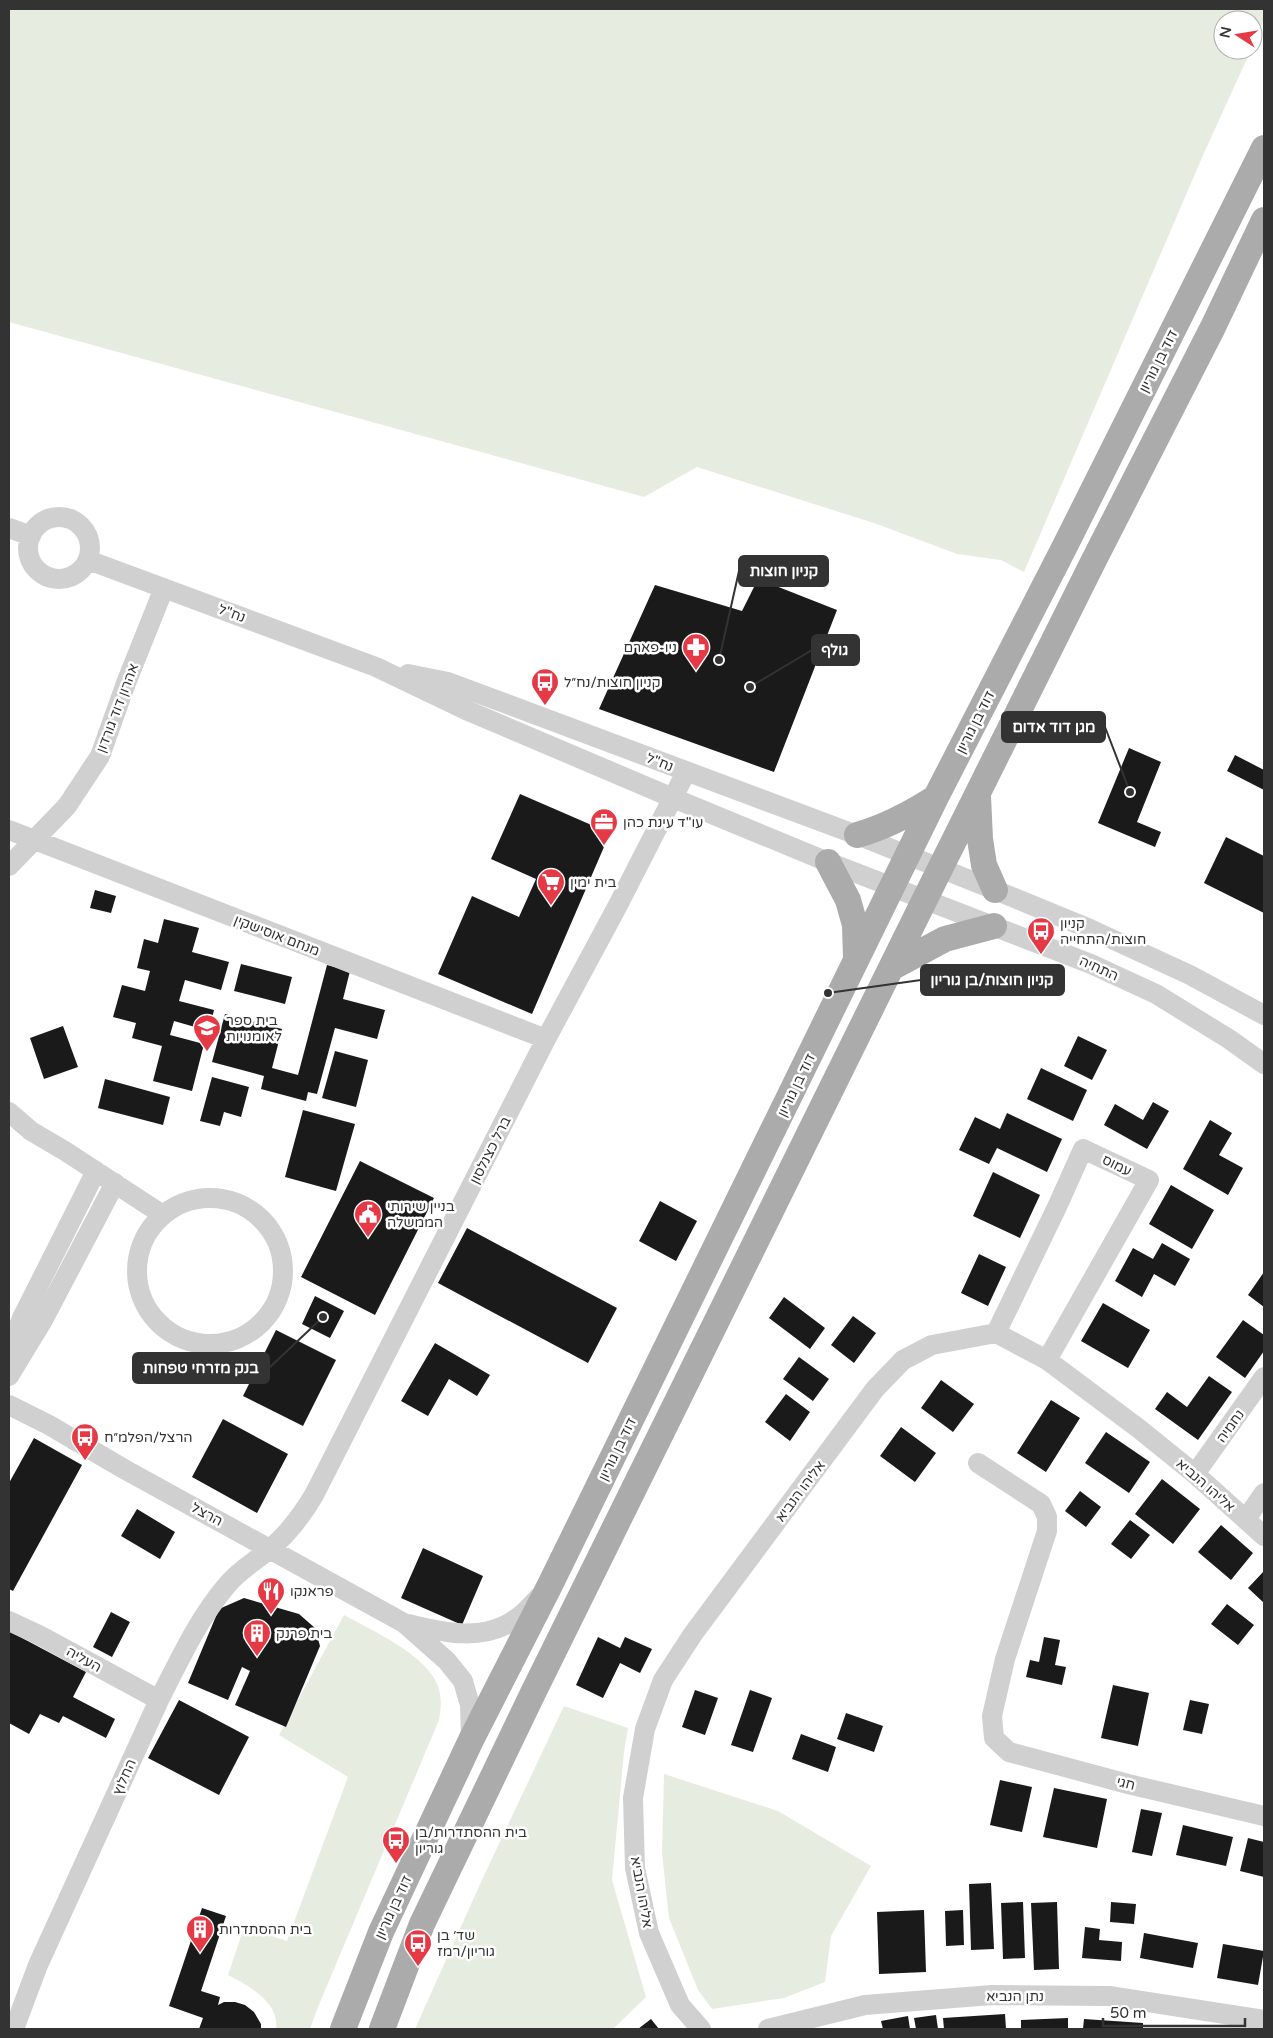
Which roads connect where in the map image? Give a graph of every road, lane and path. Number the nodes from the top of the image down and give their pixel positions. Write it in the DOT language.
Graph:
graph roads {
  1 [pos="1264,148"];
  2 [pos="1264,220"];
  3 [pos="9,528"];
  4 [pos="31,536"];
  5 [pos="88,560"];
  6 [pos="164,588"];
  7 [pos="376,667"];
  8 [pos="686,772"];
  9 [pos="978,793"];
  10 [pos="936,797"];
  11 [pos="673,798"];
  12 [pos="9,830"];
  13 [pos="857,835"];
  14 [pos="33,840"];
  15 [pos="908,855"];
  16 [pos="828,862"];
  17 [pos="9,866"];
  18 [pos="941,868"];
  19 [pos="892,886"];
  20 [pos="995,890"];
  21 [pos="925,899"];
  22 [pos="994,926"];
  23 [pos="856,961"];
  24 [pos="891,968"];
  25 [pos="1264,1015"];
  26 [pos="546,1039"];
  27 [pos="1264,1064"];
  28 [pos="9,1112"];
  29 [pos="96,1171"];
  30 [pos="116,1183"];
  31 [pos="163,1215"];
  32 [pos="996,1333"];
  33 [pos="9,1351"];
  34 [pos="1047,1360"];
  35 [pos="9,1376"];
  36 [pos="1264,1377"];
  37 [pos="9,1405"];
  38 [pos="978,1463"];
  39 [pos="1195,1474"];
  40 [pos="1264,1493"];
  41 [pos="1246,1519"];
  42 [pos="1264,1536"];
  43 [pos="271,1548"];
  44 [pos="550,1585"];
  45 [pos="9,1621"];
  46 [pos="404,1623"];
  47 [pos="158,1700"];
  48 [pos="471,1740"];
  49 [pos="1264,1816"];
  50 [pos="1264,2020"];
  51 [pos="14,2029"];
  52 [pos="343,2029"];
  53 [pos="382,2029"];
  54 [pos="701,2029"];
  55 [pos="768,2029"];
  1 -- 10 [label="main road, דוד בן גוריון"];
  2 -- 9 [label="main road"];
  3 -- 4 [label="street"];
  4 -- 5 [label="street"];
  4 -- 5 [label="street"];
  5 -- 6 [label="street, נח\"ל"];
  6 -- 7 [label="street, נח\"ל"];
  6 -- 14 [label="street, אהרון דוד גורדון"];
  7 -- 8 [label="street, נח\"ל"];
  7 -- 11 [label="street, נח\"ל"];
  8 -- 11 [label="street, ברל כצנלסון"];
  8 -- 13 [label="street, נח\"ל"];
  9 -- 18 [label="main road"];
  9 -- 20 [label="main road"];
  10 -- 13 [label="main road"];
  10 -- 15 [label="main road, דוד בן גוריון"];
  11 -- 16 [label="street, נח\"ל"];
  11 -- 26 [label="street, ברל כצנלסון"];
  12 -- 14 [label="street, מנחם אוסישקין"];
  13 -- 15 [label="street, נח\"ל"];
  14 -- 17 [label="street, אהרון דוד גורדון"];
  14 -- 26 [label="street, מנחם אוסישקין"];
  15 -- 18 [label="street, נח\"ל"];
  15 -- 19 [label="main road, דוד בן גוריון"];
  16 -- 19 [label="street, נח\"ל"];
  16 -- 23 [label="main road"];
  18 -- 20 [label="street"];
  18 -- 21 [label="main road"];
  19 -- 21 [label="street, התחיה"];
  19 -- 23 [label="main road, דוד בן גוריון"];
  20 -- 25 [label="street"];
  21 -- 22 [label="street, התחיה"];
  21 -- 24 [label="main road"];
  22 -- 24 [label="main road"];
  22 -- 27 [label="street, התחיה"];
  23 -- 44 [label="main road, דוד בן גוריון"];
  24 -- 53 [label="main road"];
  26 -- 43 [label="street, ברל כצנלסון"];
  28 -- 29 [label="street"];
  29 -- 30 [label="street"];
  29 -- 33 [label="street"];
  30 -- 31 [label="street"];
  30 -- 35 [label="street"];
  31 -- 31 [label="street"];
  32 -- 34 [label="street, אליהו הנביא"];
  32 -- 34 [label="street, עמוס"];
  32 -- 54 [label="street, אליהו הנביא"];
  34 -- 39 [label="street, אליהו הנביא"];
  36 -- 39 [label="street, נחמיה"];
  37 -- 43 [label="street, הרצל"];
  38 -- 49 [label="street, חגי"];
  39 -- 41 [label="street, אליהו הנביא"];
  40 -- 41 [label="street"];
  41 -- 42 [label="street, אליהו הנביא"];
  43 -- 46 [label="street, הרצל"];
  43 -- 47 [label="street, החלוץ"];
  44 -- 46 [label="street, הרצל"];
  44 -- 48 [label="main road, דוד בן גוריון"];
  45 -- 47 [label="street, העליה"];
  46 -- 48 [label="street, הרצל"];
  47 -- 51 [label="street, החלוץ"];
  48 -- 52 [label="main road, דוד בן גוריון"];
  50 -- 55 [label="street, נתן הנביא"];
}
